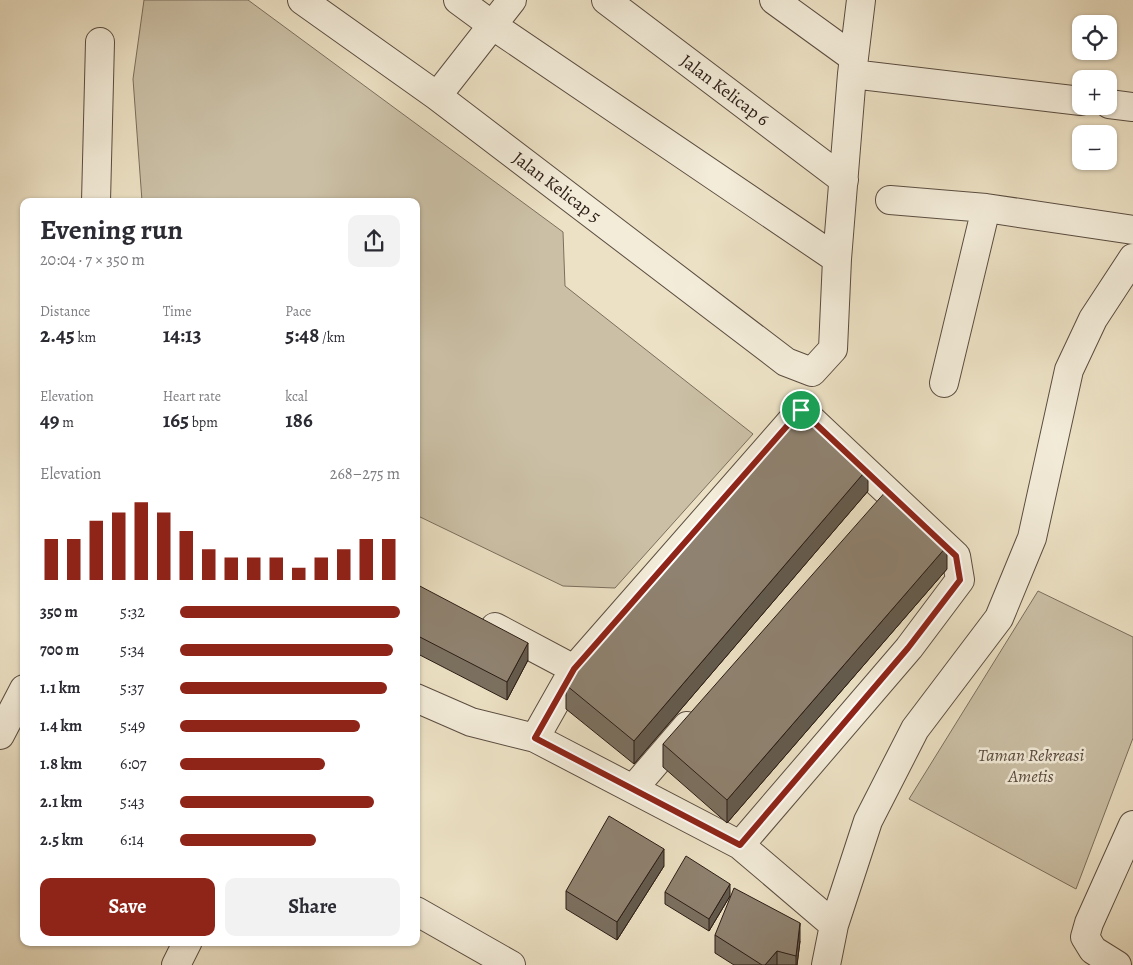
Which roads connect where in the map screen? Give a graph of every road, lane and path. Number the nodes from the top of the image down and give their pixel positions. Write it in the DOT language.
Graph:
graph roads {
  1 [pos="302,0"];
  2 [pos="458,0"];
  3 [pos="512,0"];
  4 [pos="606,0"];
  5 [pos="774,0"];
  6 [pos="861,0"];
  7 [pos="492,25"];
  8 [pos="100,42"];
  9 [pos="853,66"];
  10 [pos="437,96"];
  11 [pos="1072,100"];
  12 [pos="1117,105"];
  13 [pos="1133,107"];
  14 [pos="844,180"];
  15 [pos="96,198"];
  16 [pos="890,200"];
  17 [pos="986,208"];
  18 [pos="1133,230"];
  19 [pos="1133,258"];
  20 [pos="837,259"];
  21 [pos="944,384"];
  22 [pos="887,490"];
  23 [pos="868,512"];
  24 [pos="477,618"];
  25 [pos="574,669"];
  26 [pos="20,697"];
  27 [pos="420,700"];
  28 [pos="703,707"];
  29 [pos="0,735"];
  30 [pos="535,738"];
  31 [pos="633,789"];
  32 [pos="1133,824"];
  33 [pos="740,845"];
  34 [pos="420,913"];
  35 [pos="834,925"];
  36 [pos="186,946"];
  37 [pos="176,965"];
  38 [pos="511,965"];
  39 [pos="826,965"];
  40 [pos="1118,965"];
  1 -- 10 [label="street, Jalan Kelicap 5"];
  2 -- 7 [label="street"];
  3 -- 7 [label="street"];
  4 -- 14 [label="street, Jalan Kelicap 6"];
  5 -- 9 [label="street"];
  6 -- 9 [label="street"];
  7 -- 10 [label="street"];
  7 -- 20 [label="street"];
  8 -- 15 [label="street"];
  9 -- 11 [label="street"];
  9 -- 14 [label="street"];
  10 -- 20 [label="street, Jalan Kelicap 5"];
  12 -- 13 [label="street"];
  14 -- 20 [label="street"];
  16 -- 17 [label="street"];
  17 -- 18 [label="street"];
  17 -- 21 [label="street"];
  19 -- 35 [label="street"];
  22 -- 23 [label="street"];
  22 -- 25 [label="street"];
  22 -- 33 [label="street"];
  24 -- 25 [label="street"];
  25 -- 30 [label="street"];
  26 -- 29 [label="street"];
  27 -- 30 [label="street"];
  28 -- 31 [label="street"];
  30 -- 31 [label="street"];
  31 -- 33 [label="street"];
  32 -- 40 [label="street"];
  33 -- 35 [label="street"];
  34 -- 38 [label="street"];
  35 -- 39 [label="street"];
  36 -- 37 [label="street"];
}
